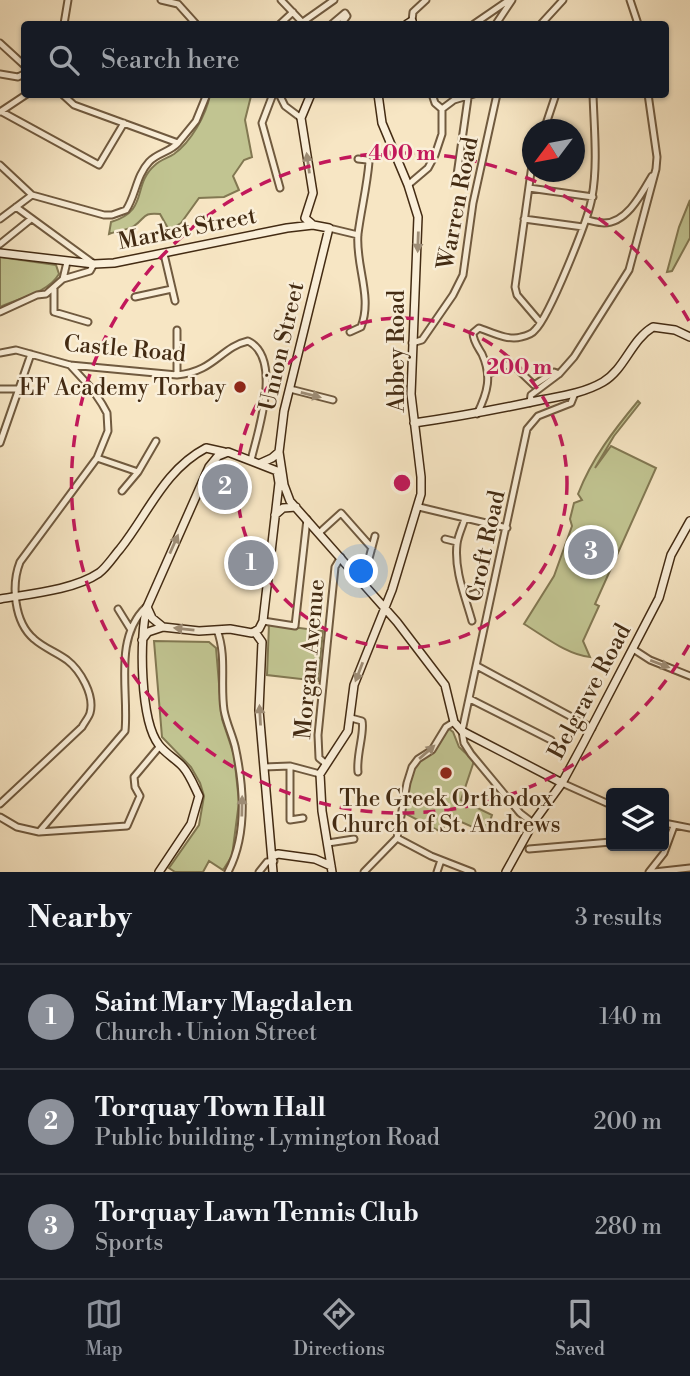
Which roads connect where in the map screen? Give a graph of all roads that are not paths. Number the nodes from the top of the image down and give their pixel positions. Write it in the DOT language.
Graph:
graph roads {
  1 [pos="68,0"];
  2 [pos="161,0"];
  3 [pos="281,0"];
  4 [pos="334,0"];
  5 [pos="426,0"];
  6 [pos="511,0"];
  7 [pos="563,0"];
  8 [pos="630,0"];
  9 [pos="179,2"];
  10 [pos="293,12"];
  11 [pos="64,21"];
  12 [pos="194,21"];
  13 [pos="283,21"];
  14 [pos="299,21"];
  15 [pos="305,21"];
  16 [pos="336,21"];
  17 [pos="343,21"];
  18 [pos="410,21"];
  19 [pos="479,21"];
  20 [pos="498,21"];
  21 [pos="544,21"];
  22 [pos="637,21"];
  23 [pos="0,43"];
  24 [pos="21,62"];
  25 [pos="0,75"];
  26 [pos="21,76"];
  27 [pos="21,98"];
  28 [pos="67,98"];
  29 [pos="205,98"];
  30 [pos="271,98"];
  31 [pos="281,98"];
  32 [pos="309,98"];
  33 [pos="379,98"];
  34 [pos="433,98"];
  35 [pos="468,98"];
  36 [pos="496,98"];
  37 [pos="555,98"];
  38 [pos="593,98"];
  39 [pos="649,98"];
  40 [pos="442,109"];
  41 [pos="1,112"];
  42 [pos="301,118"];
  43 [pos="548,119"];
  44 [pos="124,123"];
  45 [pos="178,143"];
  46 [pos="358,159"];
  47 [pos="0,165"];
  48 [pos="656,169"];
  49 [pos="457,175"];
  50 [pos="530,182"];
  51 [pos="408,185"];
  52 [pos="280,188"];
  53 [pos="529,188"];
  54 [pos="32,195"];
  55 [pos="593,197"];
  56 [pos="16,207"];
  57 [pos="305,218"];
  58 [pos="0,219"];
  59 [pos="32,219"];
  60 [pos="524,219"];
  61 [pos="587,220"];
  62 [pos="313,225"];
  63 [pos="583,227"];
  64 [pos="287,228"];
  65 [pos="329,228"];
  66 [pos="358,235"];
  67 [pos="0,244"];
  68 [pos="0,253"];
  69 [pos="164,254"];
  70 [pos="68,262"];
  71 [pos="94,264"];
  72 [pos="63,279"];
  73 [pos="54,289"];
  74 [pos="172,289"];
  75 [pos="135,297"];
  76 [pos="175,301"];
  77 [pos="0,312"];
  78 [pos="88,321"];
  79 [pos="540,323"];
  80 [pos="177,330"];
  81 [pos="350,332"];
  82 [pos="690,337"];
  83 [pos="412,343"];
  84 [pos="0,353"];
  85 [pos="31,354"];
  86 [pos="70,365"];
  87 [pos="489,374"];
  88 [pos="559,374"];
  89 [pos="177,375"];
  90 [pos="0,389"];
  91 [pos="17,389"];
  92 [pos="289,389"];
  93 [pos="575,393"];
  94 [pos="332,400"];
  95 [pos="530,403"];
  96 [pos="477,414"];
  97 [pos="415,423"];
  98 [pos="156,441"];
  99 [pos="0,443"];
  100 [pos="198,452"];
  101 [pos="224,452"];
  102 [pos="279,452"];
  103 [pos="97,458"];
  104 [pos="251,460"];
  105 [pos="213,462"];
  106 [pos="260,463"];
  107 [pos="138,472"];
  108 [pos="280,473"];
  109 [pos="122,491"];
  110 [pos="419,507"];
  111 [pos="296,508"];
  112 [pos="275,515"];
  113 [pos="466,518"];
  114 [pos="307,519"];
  115 [pos="690,521"];
  116 [pos="507,528"];
  117 [pos="319,533"];
  118 [pos="375,536"];
  119 [pos="445,539"];
  120 [pos="457,542"];
  121 [pos="372,548"];
  122 [pos="341,558"];
  123 [pos="360,580"];
  124 [pos="477,593"];
  125 [pos="15,596"];
  126 [pos="466,597"];
  127 [pos="0,599"];
  128 [pos="147,607"];
  129 [pos="118,609"];
  130 [pos="385,609"];
  131 [pos="263,621"];
  132 [pos="472,621"];
  133 [pos="163,626"];
  134 [pos="131,629"];
  135 [pos="217,630"];
  136 [pos="257,630"];
  137 [pos="142,640"];
  138 [pos="633,649"];
  139 [pos="477,666"];
  140 [pos="690,676"];
  141 [pos="470,699"];
  142 [pos="351,718"];
  143 [pos="454,722"];
  144 [pos="592,727"];
  145 [pos="462,731"];
  146 [pos="551,740"];
  147 [pos="160,746"];
  148 [pos="325,763"];
  149 [pos="290,766"];
  150 [pos="264,767"];
  151 [pos="358,772"];
  152 [pos="320,774"];
  153 [pos="562,783"];
  154 [pos="606,803"];
  155 [pos="0,804"];
  156 [pos="0,817"];
  157 [pos="303,818"];
  158 [pos="533,823"];
  159 [pos="669,824"];
  160 [pos="674,826"];
  161 [pos="690,828"];
  162 [pos="39,832"];
  163 [pos="669,837"];
  164 [pos="672,837"];
  165 [pos="397,838"];
  166 [pos="354,839"];
  167 [pos="606,842"];
  168 [pos="328,843"];
  169 [pos="529,849"];
  170 [pos="274,858"];
  171 [pos="440,860"];
  172 [pos="690,868"];
  173 [pos="332,869"];
  174 [pos="159,872"];
  175 [pos="228,872"];
  176 [pos="259,872"];
  177 [pos="273,872"];
  178 [pos="364,872"];
  179 [pos="437,872"];
  180 [pos="472,872"];
  181 [pos="506,872"];
  182 [pos="652,872"];
  1 -- 11 [label="street"];
  2 -- 9 [label="street"];
  3 -- 10 [label="street"];
  4 -- 15 [label="street"];
  5 -- 18 [label="street"];
  6 -- 19 [label="street"];
  6 -- 20 [label="street"];
  7 -- 21 [label="street"];
  8 -- 22 [label="street"];
  9 -- 12 [label="street"];
  10 -- 13 [label="street"];
  10 -- 14 [label="street"];
  16 -- 17 [label="street"];
  23 -- 24 [label="street"];
  25 -- 26 [label="street"];
  27 -- 41 [label="street"];
  28 -- 44 [label="street"];
  29 -- 45 [label="street"];
  30 -- 52 [label="street"];
  31 -- 42 [label="street"];
  32 -- 42 [label="street"];
  33 -- 51 [label="street, Abbey Road"];
  34 -- 40 [label="street"];
  35 -- 40 [label="street"];
  35 -- 49 [label="street"];
  36 -- 83 [label="street, Warren Road"];
  37 -- 43 [label="street"];
  38 -- 55 [label="street"];
  39 -- 48 [label="street"];
  40 -- 51 [label="street"];
  41 -- 44 [label="street"];
  57 -- 42 [label="street, one-way"];
  44 -- 45 [label="street"];
  45 -- 54 [label="street"];
  46 -- 66 [label="street"];
  47 -- 54 [label="street"];
  48 -- 61 [label="street"];
  48 -- 88 [label="street"];
  50 -- 53 [label="street"];
  51 -- 83 [label="street, Abbey Road, one-way"];
  53 -- 55 [label="street"];
  53 -- 60 [label="street"];
  54 -- 56 [label="street"];
  55 -- 61 [label="street"];
  56 -- 58 [label="street"];
  56 -- 59 [label="street"];
  57 -- 62 [label="street"];
  57 -- 64 [label="street, Market Street"];
  59 -- 67 [label="street"];
  59 -- 71 [label="street"];
  60 -- 63 [label="street"];
  60 -- 79 [label="street"];
  61 -- 63 [label="street"];
  62 -- 64 [label="street, Market Street"];
  62 -- 65 [label="street, Market Street"];
  63 -- 79 [label="street"];
  64 -- 69 [label="street, Market Street"];
  65 -- 66 [label="street, Market Street"];
  65 -- 92 [label="street, Union Street"];
  66 -- 81 [label="street"];
  68 -- 70 [label="street, Market Street"];
  69 -- 71 [label="street, Market Street"];
  69 -- 74 [label="street"];
  70 -- 71 [label="street, Market Street"];
  70 -- 72 [label="street"];
  71 -- 72 [label="street"];
  72 -- 73 [label="street"];
  73 -- 77 [label="street"];
  73 -- 78 [label="street"];
  74 -- 75 [label="street"];
  74 -- 76 [label="street"];
  79 -- 87 [label="street"];
  80 -- 89 [label="street"];
  82 -- 93 [label="street"];
  83 -- 97 [label="street, Abbey Road"];
  84 -- 85 [label="street, Castle Road"];
  85 -- 86 [label="street, Castle Road"];
  85 -- 91 [label="street"];
  86 -- 89 [label="street, Castle Road"];
  86 -- 103 [label="street"];
  87 -- 88 [label="street"];
  87 -- 96 [label="street"];
  88 -- 95 [label="street"];
  89 -- 104 [label="street, Castle Road"];
  90 -- 91 [label="street"];
  91 -- 99 [label="street"];
  92 -- 94 [label="street, one-way"];
  92 -- 102 [label="street, Union Street"];
  93 -- 95 [label="street"];
  93 -- 116 [label="street, Croft Road"];
  95 -- 96 [label="street"];
  96 -- 97 [label="street"];
  97 -- 110 [label="street, Abbey Road"];
  98 -- 107 [label="street"];
  100 -- 101 [label="street"];
  100 -- 105 [label="street"];
  100 -- 125 [label="street"];
  101 -- 104 [label="street"];
  101 -- 105 [label="street"];
  102 -- 106 [label="street"];
  102 -- 108 [label="street, Union Street"];
  103 -- 107 [label="street"];
  103 -- 125 [label="street"];
  104 -- 106 [label="street"];
  128 -- 105 [label="street, one-way"];
  106 -- 108 [label="street"];
  107 -- 109 [label="street"];
  108 -- 111 [label="street"];
  108 -- 112 [label="street"];
  110 -- 113 [label="street"];
  110 -- 130 [label="street, Abbey Road"];
  111 -- 112 [label="street"];
  111 -- 114 [label="street"];
  112 -- 131 [label="street"];
  113 -- 116 [label="street"];
  113 -- 120 [label="street"];
  114 -- 117 [label="street"];
  114 -- 131 [label="street"];
  115 -- 138 [label="street, Belgrave Road"];
  116 -- 139 [label="street, Croft Road"];
  117 -- 121 [label="street"];
  117 -- 122 [label="street"];
  118 -- 121 [label="street"];
  119 -- 120 [label="street"];
  120 -- 126 [label="street"];
  121 -- 123 [label="street"];
  122 -- 123 [label="street"];
  122 -- 148 [label="street, Morgan Avenue"];
  123 -- 130 [label="street"];
  124 -- 126 [label="street"];
  125 -- 127 [label="street"];
  125 -- 155 [label="street"];
  126 -- 132 [label="street"];
  128 -- 133 [label="street"];
  128 -- 134 [label="street"];
  128 -- 137 [label="street"];
  129 -- 134 [label="street"];
  130 -- 142 [label="street, Abbey Road, one-way"];
  130 -- 143 [label="street"];
  131 -- 136 [label="street"];
  135 -- 133 [label="street, one-way"];
  133 -- 137 [label="street"];
  134 -- 162 [label="street"];
  135 -- 136 [label="street"];
  175 -- 135 [label="street, one-way"];
  150 -- 136 [label="street, one-way"];
  137 -- 147 [label="street"];
  138 -- 140 [label="street, one-way"];
  138 -- 144 [label="street, Belgrave Road"];
  139 -- 141 [label="street, Croft Road"];
  139 -- 144 [label="street"];
  141 -- 145 [label="street, Croft Road"];
  141 -- 146 [label="street"];
  142 -- 148 [label="street"];
  142 -- 151 [label="street"];
  143 -- 145 [label="street"];
  165 -- 143 [label="street, one-way"];
  144 -- 153 [label="street, Belgrave Road"];
  145 -- 153 [label="street"];
  145 -- 158 [label="street"];
  147 -- 162 [label="street"];
  147 -- 174 [label="street"];
  148 -- 152 [label="street"];
  149 -- 150 [label="street"];
  149 -- 152 [label="street"];
  149 -- 157 [label="street"];
  150 -- 170 [label="street"];
  152 -- 168 [label="street"];
  153 -- 154 [label="street"];
  153 -- 158 [label="street, Belgrave Road"];
  156 -- 162 [label="street"];
  158 -- 181 [label="street, Belgrave Road"];
  159 -- 160 [label="street"];
  160 -- 161 [label="street"];
  160 -- 164 [label="street"];
  163 -- 164 [label="street"];
  164 -- 182 [label="street"];
  165 -- 171 [label="street"];
  165 -- 178 [label="street"];
  166 -- 168 [label="street"];
  167 -- 169 [label="street"];
  168 -- 173 [label="street"];
  170 -- 173 [label="street"];
  170 -- 176 [label="street"];
  170 -- 177 [label="street"];
  171 -- 179 [label="street"];
  171 -- 180 [label="street"];
  172 -- 182 [label="street"];
}
